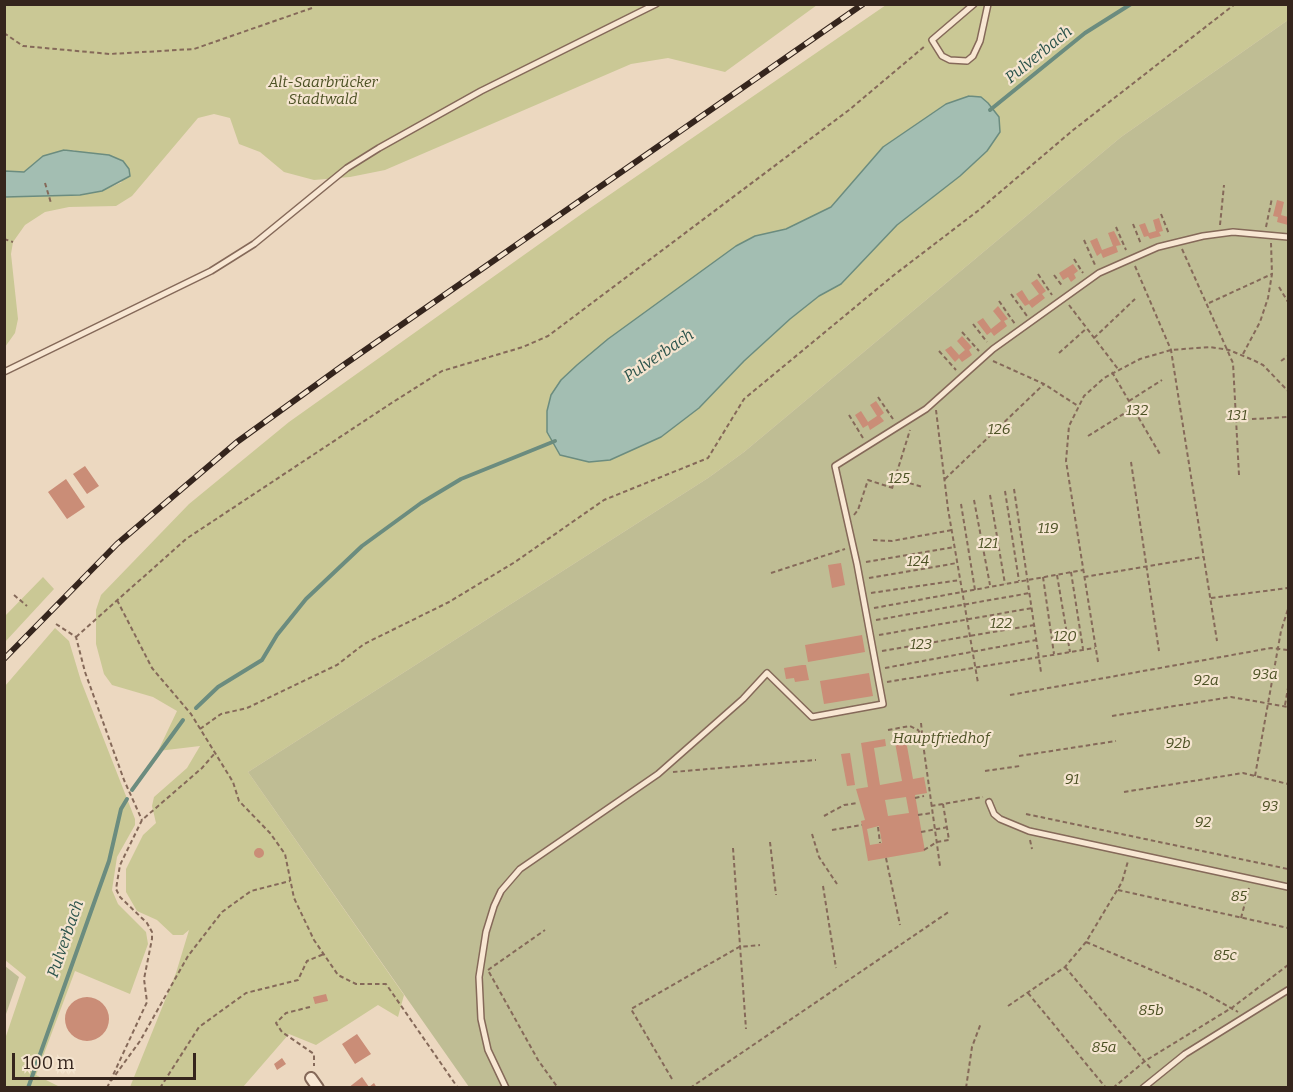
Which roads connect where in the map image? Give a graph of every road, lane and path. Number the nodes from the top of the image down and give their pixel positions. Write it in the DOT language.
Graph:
graph roads {
  1 [pos="656,4"];
  2 [pos="974,4"];
  3 [pos="988,4"];
  4 [pos="1234,4"];
  5 [pos="312,8"];
  6 [pos="4,33"];
  7 [pos="932,40"];
  8 [pos="45,183"];
  9 [pos="1224,185"];
  10 [pos="1272,198"];
  11 [pos="51,203"];
  12 [pos="1161,214"];
  13 [pos="1133,224"];
  14 [pos="1116,227"];
  15 [pos="1268,233"];
  16 [pos="1219,234"];
  17 [pos="1288,237"];
  18 [pos="4,239"];
  19 [pos="1084,240"];
  20 [pos="14,242"];
  21 [pos="1175,242"];
  22 [pos="1144,252"];
  23 [pos="1131,258"];
  24 [pos="1074,259"];
  25 [pos="1099,273"];
  26 [pos="1038,274"];
  27 [pos="1272,274"];
  28 [pos="1054,275"];
  29 [pos="1088,281"];
  30 [pos="1279,287"];
  31 [pos="1011,294"];
  32 [pos="1066,296"];
  33 [pos="1135,300"];
  34 [pos="999,301"];
  35 [pos="1057,302"];
  36 [pos="1288,302"];
  37 [pos="1208,304"];
  38 [pos="1030,321"];
  39 [pos="973,324"];
  40 [pos="1087,328"];
  41 [pos="1019,329"];
  42 [pos="962,332"];
  43 [pos="1094,338"];
  44 [pos="993,349"];
  45 [pos="1171,350"];
  46 [pos="1229,350"];
  47 [pos="939,351"];
  48 [pos="1059,353"];
  49 [pos="1243,354"];
  50 [pos="984,356"];
  51 [pos="1288,356"];
  52 [pos="1281,361"];
  53 [pos="1118,369"];
  54 [pos="4,372"];
  55 [pos="1112,372"];
  56 [pos="962,376"];
  57 [pos="1162,380"];
  58 [pos="1044,384"];
  59 [pos="1288,391"];
  60 [pos="878,397"];
  61 [pos="935,401"];
  62 [pos="1129,401"];
  63 [pos="1078,406"];
  64 [pos="1133,408"];
  65 [pos="849,415"];
  66 [pos="914,417"];
  67 [pos="1288,417"];
  68 [pos="1237,420"];
  69 [pos="894,422"];
  70 [pos="1088,436"];
  71 [pos="868,446"];
  72 [pos="1161,456"];
  73 [pos="1131,462"];
  74 [pos="1239,475"];
  75 [pos="895,478"];
  76 [pos="945,479"];
  77 [pos="923,487"];
  78 [pos="1014,489"];
  79 [pos="1005,491"];
  80 [pos="990,495"];
  81 [pos="974,500"];
  82 [pos="961,504"];
  83 [pos="848,521"];
  84 [pos="952,530"];
  85 [pos="873,540"];
  86 [pos="854,547"];
  87 [pos="955,547"];
  88 [pos="1204,557"];
  89 [pos="957,563"];
  90 [pos="857,564"];
  91 [pos="1147,567"];
  92 [pos="1083,570"];
  93 [pos="1071,572"];
  94 [pos="771,573"];
  95 [pos="1057,574"];
  96 [pos="1043,577"];
  97 [pos="1084,577"];
  98 [pos="860,579"];
  99 [pos="960,580"];
  100 [pos="1028,580"];
  101 [pos="1019,581"];
  102 [pos="1005,584"];
  103 [pos="990,587"];
  104 [pos="1288,588"];
  105 [pos="975,590"];
  106 [pos="962,592"];
  107 [pos="1030,593"];
  108 [pos="863,594"];
  109 [pos="14,596"];
  110 [pos="1211,598"];
  111 [pos="117,600"];
  112 [pos="965,604"];
  113 [pos="27,606"];
  114 [pos="1032,608"];
  115 [pos="865,609"];
  116 [pos="1288,609"];
  117 [pos="967,620"];
  118 [pos="868,621"];
  119 [pos="56,624"];
  120 [pos="1034,625"];
  121 [pos="870,636"];
  122 [pos="970,636"];
  123 [pos="76,637"];
  124 [pos="1036,640"];
  125 [pos="1217,641"];
  126 [pos="1096,648"];
  127 [pos="1279,649"];
  128 [pos="1083,650"];
  129 [pos="1288,650"];
  130 [pos="1159,651"];
  131 [pos="973,652"];
  132 [pos="1070,652"];
  133 [pos="873,653"];
  134 [pos="1054,655"];
  135 [pos="1039,657"];
  136 [pos="1098,662"];
  137 [pos="976,668"];
  138 [pos="876,670"];
  139 [pos="1041,672"];
  140 [pos="978,683"];
  141 [pos="879,684"];
  142 [pos="1288,688"];
  143 [pos="1010,695"];
  144 [pos="1270,703"];
  145 [pos="1287,706"];
  146 [pos="1112,716"];
  147 [pos="921,723"];
  148 [pos="200,729"];
  149 [pos="888,730"];
  150 [pos="922,736"];
  151 [pos="1116,741"];
  152 [pos="215,753"];
  153 [pos="1019,756"];
  154 [pos="816,760"];
  155 [pos="1020,766"];
  156 [pos="985,771"];
  157 [pos="658,774"];
  158 [pos="1255,776"];
  159 [pos="1288,784"];
  160 [pos="1124,792"];
  161 [pos="929,795"];
  162 [pos="915,798"];
  163 [pos="989,799"];
  164 [pos="858,803"];
  165 [pos="943,804"];
  166 [pos="931,806"];
  167 [pos="932,813"];
  168 [pos="1026,814"];
  169 [pos="918,815"];
  170 [pos="824,816"];
  171 [pos="142,820"];
  172 [pos="862,825"];
  173 [pos="878,827"];
  174 [pos="947,827"];
  175 [pos="935,829"];
  176 [pos="832,830"];
  177 [pos="921,832"];
  178 [pos="812,834"];
  179 [pos="770,842"];
  180 [pos="937,842"];
  181 [pos="880,843"];
  182 [pos="733,848"];
  183 [pos="924,849"];
  184 [pos="1130,852"];
  185 [pos="886,858"];
  186 [pos="940,866"];
  187 [pos="1288,869"];
  188 [pos="1251,879"];
  189 [pos="290,880"];
  190 [pos="837,884"];
  191 [pos="823,886"];
  192 [pos="1288,887"];
  193 [pos="1118,890"];
  194 [pos="776,895"];
  195 [pos="950,911"];
  196 [pos="1241,918"];
  197 [pos="900,925"];
  198 [pos="1288,928"];
  199 [pos="545,930"];
  200 [pos="1086,942"];
  201 [pos="760,945"];
  202 [pos="739,947"];
  203 [pos="324,954"];
  204 [pos="1288,965"];
  205 [pos="1065,967"];
  206 [pos="836,968"];
  207 [pos="1288,990"];
  208 [pos="1028,993"];
  209 [pos="1008,1006"];
  210 [pos="310,1007"];
  211 [pos="1233,1007"];
  212 [pos="1244,1018"];
  213 [pos="981,1023"];
  214 [pos="746,1029"];
  215 [pos="1145,1061"];
  216 [pos="1156,1076"];
  217 [pos="311,1078"];
  218 [pos="672,1079"];
  219 [pos="107,1087"];
  220 [pos="160,1088"];
  221 [pos="318,1088"];
  222 [pos="458,1088"];
  223 [pos="506,1088"];
  224 [pos="558,1088"];
  225 [pos="690,1088"];
  226 [pos="966,1088"];
  227 [pos="1106,1088"];
  228 [pos="1113,1088"];
  229 [pos="1143,1088"];
  1 -- 54 [label="lane"];
  2 -- 7 [label="lane"];
  3 -- 7 [label="lane"];
  4 -- 148 [label="path"];
  5 -- 6 [label="path"];
  7 -- 111 [label="path"];
  8 -- 11 [label="path"];
  9 -- 16 [label="path"];
  10 -- 15 [label="path"];
  12 -- 21 [label="path"];
  13 -- 22 [label="path"];
  14 -- 23 [label="path"];
  15 -- 16 [label="lane"];
  15 -- 17 [label="lane"];
  15 -- 27 [label="path"];
  16 -- 21 [label="lane"];
  18 -- 20 [label="path"];
  19 -- 25 [label="path"];
  21 -- 22 [label="lane"];
  21 -- 37 [label="path"];
  22 -- 23 [label="lane"];
  23 -- 25 [label="lane"];
  23 -- 45 [label="path"];
  24 -- 29 [label="path"];
  25 -- 29 [label="lane"];
  26 -- 35 [label="path"];
  27 -- 37 [label="path"];
  27 -- 49 [label="path"];
  28 -- 32 [label="path"];
  29 -- 32 [label="lane"];
  30 -- 36 [label="path"];
  31 -- 38 [label="path"];
  32 -- 35 [label="lane"];
  32 -- 40 [label="path"];
  33 -- 43 [label="path"];
  34 -- 41 [label="path"];
  35 -- 38 [label="lane"];
  37 -- 46 [label="path"];
  38 -- 41 [label="lane"];
  39 -- 44 [label="path"];
  40 -- 43 [label="path"];
  40 -- 48 [label="path"];
  41 -- 44 [label="lane"];
  42 -- 50 [label="path"];
  43 -- 53 [label="path"];
  44 -- 50 [label="lane"];
  45 -- 46 [label="path"];
  45 -- 53 [label="path"];
  45 -- 88 [label="path"];
  46 -- 49 [label="path"];
  46 -- 68 [label="path"];
  47 -- 56 [label="path"];
  49 -- 59 [label="path"];
  50 -- 56 [label="lane"];
  50 -- 58 [label="path"];
  51 -- 52 [label="path"];
  53 -- 55 [label="path"];
  55 -- 62 [label="path"];
  55 -- 63 [label="path"];
  56 -- 61 [label="lane"];
  57 -- 62 [label="path"];
  58 -- 63 [label="path"];
  58 -- 76 [label="path"];
  60 -- 69 [label="path"];
  61 -- 66 [label="lane"];
  61 -- 76 [label="path"];
  62 -- 64 [label="path"];
  63 -- 92 [label="path"];
  64 -- 70 [label="path"];
  64 -- 72 [label="path"];
  65 -- 71 [label="path"];
  66 -- 71 [label="lane"];
  66 -- 75 [label="path"];
  67 -- 68 [label="path"];
  68 -- 74 [label="path"];
  71 -- 83 [label="lane"];
  73 -- 91 [label="path"];
  75 -- 77 [label="path"];
  75 -- 83 [label="path"];
  76 -- 84 [label="path"];
  78 -- 100 [label="path"];
  79 -- 101 [label="path"];
  80 -- 102 [label="path"];
  81 -- 103 [label="path"];
  82 -- 105 [label="path"];
  83 -- 86 [label="lane"];
  84 -- 85 [label="path"];
  84 -- 87 [label="path"];
  86 -- 90 [label="lane"];
  86 -- 94 [label="path"];
  87 -- 89 [label="path"];
  87 -- 90 [label="path"];
  88 -- 91 [label="path"];
  88 -- 110 [label="path"];
  89 -- 98 [label="path"];
  89 -- 99 [label="path"];
  90 -- 98 [label="lane"];
  91 -- 97 [label="path"];
  91 -- 130 [label="path"];
  92 -- 93 [label="path"];
  92 -- 97 [label="path"];
  93 -- 95 [label="path"];
  93 -- 128 [label="path"];
  95 -- 96 [label="path"];
  95 -- 132 [label="path"];
  96 -- 100 [label="path"];
  96 -- 134 [label="path"];
  97 -- 126 [label="path"];
  98 -- 108 [label="lane"];
  99 -- 106 [label="path"];
  99 -- 108 [label="path"];
  100 -- 101 [label="path"];
  100 -- 107 [label="path"];
  101 -- 102 [label="path"];
  102 -- 103 [label="path"];
  103 -- 105 [label="path"];
  104 -- 110 [label="path"];
  105 -- 106 [label="path"];
  106 -- 112 [label="path"];
  106 -- 115 [label="path"];
  107 -- 112 [label="path"];
  107 -- 114 [label="path"];
  108 -- 115 [label="lane"];
  109 -- 113 [label="path"];
  110 -- 125 [label="path"];
  111 -- 123 [label="path"];
  111 -- 148 [label="path"];
  112 -- 117 [label="path"];
  112 -- 118 [label="path"];
  114 -- 117 [label="path"];
  114 -- 120 [label="path"];
  115 -- 118 [label="lane"];
  116 -- 127 [label="path"];
  117 -- 121 [label="path"];
  117 -- 122 [label="path"];
  118 -- 121 [label="lane"];
  119 -- 123 [label="path"];
  120 -- 122 [label="path"];
  120 -- 124 [label="path"];
  121 -- 133 [label="lane"];
  122 -- 131 [label="path"];
  122 -- 133 [label="path"];
  123 -- 171 [label="path"];
  124 -- 131 [label="path"];
  124 -- 135 [label="path"];
  126 -- 128 [label="path"];
  126 -- 136 [label="path"];
  127 -- 129 [label="path"];
  127 -- 143 [label="path"];
  127 -- 144 [label="path"];
  128 -- 132 [label="path"];
  131 -- 137 [label="path"];
  131 -- 138 [label="path"];
  132 -- 134 [label="path"];
  133 -- 138 [label="lane"];
  134 -- 135 [label="path"];
  135 -- 137 [label="path"];
  135 -- 139 [label="path"];
  137 -- 140 [label="path"];
  137 -- 141 [label="path"];
  138 -- 141 [label="lane"];
  141 -- 157 [label="lane"];
  142 -- 145 [label="path"];
  144 -- 145 [label="path"];
  144 -- 146 [label="path"];
  144 -- 158 [label="path"];
  147 -- 150 [label="path"];
  148 -- 152 [label="path"];
  149 -- 150 [label="path"];
  150 -- 161 [label="path"];
  151 -- 153 [label="path"];
  152 -- 171 [label="path"];
  152 -- 189 [label="path"];
  154 -- 157 [label="path"];
  155 -- 156 [label="path"];
  157 -- 223 [label="lane"];
  158 -- 159 [label="path"];
  158 -- 160 [label="path"];
  161 -- 162 [label="path"];
  161 -- 166 [label="path"];
  163 -- 165 [label="path"];
  163 -- 184 [label="lane"];
  164 -- 170 [label="path"];
  165 -- 166 [label="path"];
  165 -- 174 [label="path"];
  166 -- 167 [label="path"];
  167 -- 169 [label="path"];
  167 -- 175 [label="path"];
  168 -- 187 [label="path"];
  171 -- 219 [label="path"];
  172 -- 176 [label="path"];
  173 -- 181 [label="path"];
  174 -- 175 [label="path"];
  174 -- 180 [label="path"];
  175 -- 177 [label="path"];
  175 -- 180 [label="path"];
  178 -- 190 [label="path"];
  179 -- 194 [label="path"];
  180 -- 183 [label="path"];
  180 -- 186 [label="path"];
  182 -- 202 [label="path"];
  184 -- 188 [label="lane"];
  184 -- 193 [label="path"];
  185 -- 197 [label="path"];
  188 -- 192 [label="lane"];
  188 -- 196 [label="path"];
  189 -- 203 [label="path"];
  189 -- 219 [label="path"];
  191 -- 206 [label="path"];
  193 -- 196 [label="path"];
  193 -- 200 [label="path"];
  195 -- 225 [label="path"];
  196 -- 198 [label="path"];
  199 -- 224 [label="path"];
  200 -- 205 [label="path"];
  200 -- 211 [label="path"];
  201 -- 202 [label="path"];
  202 -- 214 [label="path"];
  202 -- 218 [label="path"];
  203 -- 220 [label="path"];
  203 -- 222 [label="path"];
  204 -- 211 [label="path"];
  205 -- 208 [label="path"];
  205 -- 215 [label="path"];
  207 -- 212 [label="lane"];
  208 -- 209 [label="path"];
  208 -- 227 [label="path"];
  210 -- 217 [label="path"];
  211 -- 212 [label="path"];
  211 -- 215 [label="path"];
  212 -- 216 [label="lane"];
  213 -- 226 [label="path"];
  215 -- 216 [label="path"];
  215 -- 228 [label="path"];
  216 -- 229 [label="lane"];
  217 -- 221 [label="street"];
}
